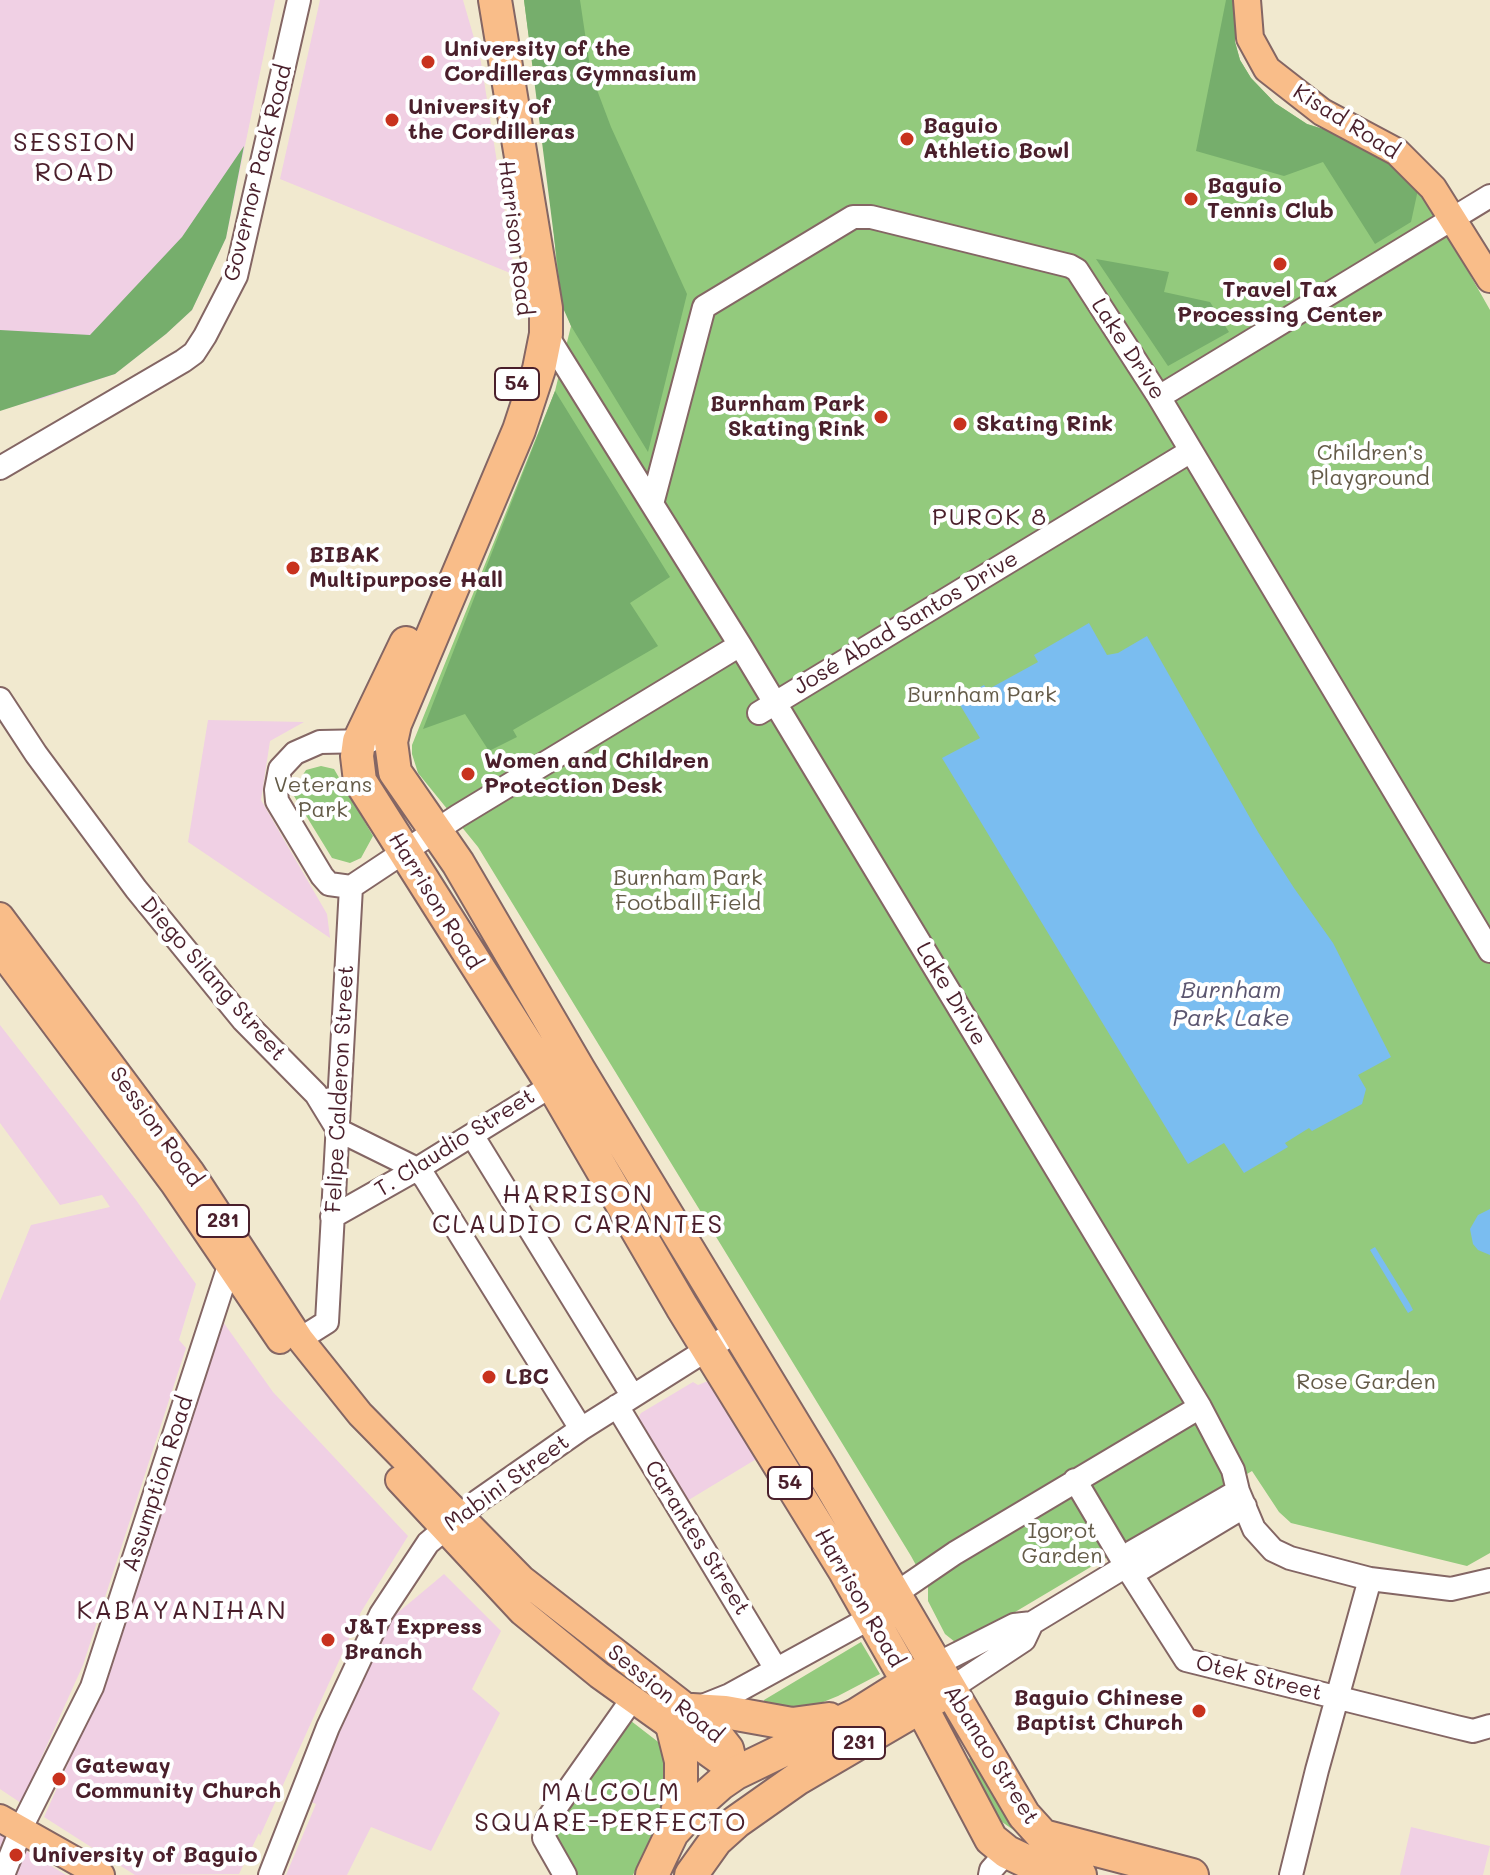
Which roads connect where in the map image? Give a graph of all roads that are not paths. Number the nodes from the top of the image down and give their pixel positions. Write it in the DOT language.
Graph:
graph roads {
  1 [pos="299,0"];
  2 [pos="474,0"];
  3 [pos="495,0"];
  4 [pos="1247,0"];
  5 [pos="1490,196"];
  6 [pos="1454,218"];
  7 [pos="1490,279"];
  8 [pos="546,334"];
  9 [pos="1159,397"];
  10 [pos="1191,451"];
  11 [pos="0,468"];
  12 [pos="652,504"];
  13 [pos="740,645"];
  14 [pos="0,699"];
  15 [pos="773,704"];
  16 [pos="375,741"];
  17 [pos="434,832"];
  18 [pos="404,852"];
  19 [pos="351,887"];
  20 [pos="0,916"];
  21 [pos="0,951"];
  22 [pos="1490,951"];
  23 [pos="566,1077"];
  24 [pos="338,1130"];
  25 [pos="472,1135"];
  26 [pos="417,1169"];
  27 [pos="332,1217"];
  28 [pos="229,1266"];
  29 [pos="738,1330"];
  30 [pos="300,1339"];
  31 [pos="708,1349"];
  32 [pos="624,1401"];
  33 [pos="1200,1407"];
  34 [pos="581,1429"];
  35 [pos="1075,1480"];
  36 [pos="1242,1499"];
  37 [pos="451,1522"];
  38 [pos="1126,1566"];
  39 [pos="1370,1579"];
  40 [pos="1490,1580"];
  41 [pos="895,1594"];
  42 [pos="872,1617"];
  43 [pos="776,1669"];
  44 [pos="943,1677"];
  45 [pos="914,1694"];
  46 [pos="1338,1697"];
  47 [pos="633,1698"];
  48 [pos="856,1715"];
  49 [pos="682,1718"];
  50 [pos="1490,1726"];
  51 [pos="736,1773"];
  52 [pos="797,1779"];
  53 [pos="12,1825"];
  54 [pos="672,1833"];
  55 [pos="999,1864"];
  56 [pos="560,1873"];
  57 [pos="3,1875"];
  58 [pos="101,1875"];
  59 [pos="270,1875"];
  60 [pos="652,1875"];
  61 [pos="689,1875"];
  62 [pos="1080,1875"];
  63 [pos="1192,1875"];
  64 [pos="1291,1875"];
  1 -- 11 [label="street, Governor Pack Road"];
  2 -- 16 [label="highway, Harrison Road / 54"];
  3 -- 8 [label="highway, Harrison Road / 54"];
  4 -- 6 [label="main road, Kisad Road"];
  5 -- 6 [label="street"];
  6 -- 7 [label="main road, Kisad Road"];
  6 -- 9 [label="street"];
  8 -- 12 [label="street, Lake Drive"];
  8 -- 16 [label="highway, Harrison Road / 54"];
  9 -- 10 [label="street, Lake Drive"];
  9 -- 12 [label="street, Lake Drive"];
  10 -- 15 [label="street, José Abad Santos Drive"];
  10 -- 22 [label="street, Lake Drive"];
  12 -- 13 [label="street, Lake Drive"];
  13 -- 15 [label="street, Lake Drive"];
  13 -- 17 [label="street"];
  14 -- 24 [label="street, Diego Silang Street"];
  15 -- 33 [label="street, Lake Drive"];
  16 -- 17 [label="highway, Harrison Road / 54"];
  16 -- 18 [label="highway, Harrison Road / 54"];
  16 -- 19 [label="street"];
  17 -- 18 [label="street"];
  17 -- 23 [label="highway, Harrison Road / 54"];
  18 -- 19 [label="street"];
  18 -- 23 [label="highway, Harrison Road / 54"];
  19 -- 24 [label="street, Felipe Calderon Street"];
  20 -- 30 [label="main road, Session Road / 231"];
  21 -- 28 [label="main road, Session Road / 231"];
  23 -- 25 [label="street, T. Claudio Street"];
  23 -- 29 [label="highway, Harrison Road / 54"];
  23 -- 31 [label="highway, Harrison Road / 54"];
  24 -- 26 [label="street"];
  24 -- 27 [label="street, Felipe Calderon Street"];
  25 -- 26 [label="street, T. Claudio Street"];
  25 -- 32 [label="street, Carantes Street"];
  26 -- 27 [label="street, T. Claudio Street"];
  26 -- 34 [label="street"];
  27 -- 30 [label="street, Felipe Calderon Street"];
  28 -- 37 [label="main road, Session Road / 231"];
  28 -- 53 [label="street, Assumption Road"];
  29 -- 31 [label="street, Mabini Street"];
  29 -- 41 [label="highway, Harrison Road / 54"];
  30 -- 37 [label="main road, Session Road / 231"];
  31 -- 32 [label="street, Mabini Street"];
  31 -- 42 [label="highway, Harrison Road / 54"];
  32 -- 34 [label="street, Mabini Street"];
  32 -- 43 [label="street, Carantes Street"];
  33 -- 35 [label="street"];
  33 -- 36 [label="street, Lake Drive"];
  34 -- 37 [label="street, Mabini Street"];
  35 -- 38 [label="street, Otek Street"];
  35 -- 41 [label="street"];
  36 -- 38 [label="street"];
  36 -- 39 [label="street, Lake Drive"];
  37 -- 47 [label="main road, Session Road / 231"];
  37 -- 49 [label="main road, Session Road / 231"];
  37 -- 59 [label="street, Mabini Street"];
  38 -- 44 [label="street"];
  38 -- 46 [label="street, Otek Street"];
  39 -- 40 [label="street, Lake Drive"];
  39 -- 46 [label="street"];
  41 -- 44 [label="highway, Harrison Road / 54"];
  42 -- 43 [label="street"];
  42 -- 45 [label="highway, Harrison Road / 54"];
  43 -- 49 [label="street"];
  44 -- 45 [label="highway, 231"];
  44 -- 63 [label="highway, Abanao Street / 54"];
  45 -- 48 [label="highway, 231"];
  45 -- 52 [label="highway, 231"];
  45 -- 55 [label="highway, Abanao Street / 54"];
  46 -- 50 [label="street, Otek Street"];
  46 -- 64 [label="street"];
  47 -- 49 [label="main road, Session Road / 231"];
  47 -- 56 [label="street"];
  48 -- 49 [label="highway"];
  48 -- 51 [label="highway, 231"];
  49 -- 51 [label="main road, Session Road / 231"];
  49 -- 54 [label="highway"];
  51 -- 52 [label="highway"];
  51 -- 54 [label="highway"];
  51 -- 61 [label="highway"];
  52 -- 61 [label="highway"];
  53 -- 57 [label="street, Assumption Road"];
  53 -- 58 [label="main road"];
  54 -- 60 [label="highway"];
  55 -- 62 [label="highway, Abanao Street / 54"];
}
